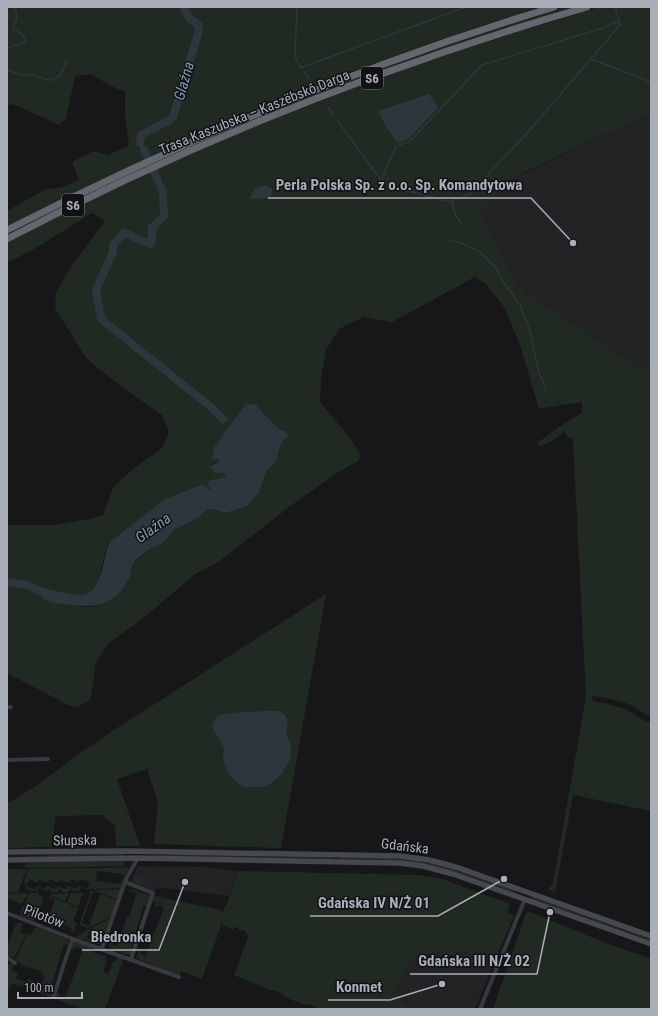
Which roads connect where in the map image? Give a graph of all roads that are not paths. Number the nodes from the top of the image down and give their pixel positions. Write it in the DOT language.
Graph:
graph roads {
  1 [pos="554,7"];
  2 [pos="587,7"];
  3 [pos="161,159"];
  4 [pos="138,170"];
  5 [pos="7,230"];
  6 [pos="7,239"];
  7 [pos="48,758"];
  8 [pos="7,760"];
  9 [pos="143,851"];
  10 [pos="7,852"];
  11 [pos="138,858"];
  12 [pos="146,858"];
  13 [pos="7,860"];
  14 [pos="127,878"];
  15 [pos="525,899"];
  16 [pos="7,914"];
  17 [pos="617,932"];
  18 [pos="643,933"];
  19 [pos="651,936"];
  20 [pos="73,939"];
  21 [pos="651,944"];
  22 [pos="102,948"];
  23 [pos="7,957"];
  24 [pos="131,959"];
  25 [pos="15,963"];
  26 [pos="179,977"];
  27 [pos="54,995"];
  28 [pos="480,1009"];
  1 -- 3 [label="highway, Trasa Kaszubska – Kaszëbskô Darga / S6"];
  2 -- 3 [label="highway, Trasa Kaszubska – Kaszëbskô Darga / S6"];
  3 -- 4 [label="highway, Trasa Kaszubska – Kaszëbskô Darga / S6"];
  4 -- 5 [label="highway, Trasa Kaszubska – Kaszëbskô Darga / S6"];
  4 -- 6 [label="highway, Trasa Kaszubska – Kaszëbskô Darga / S6"];
  7 -- 8 [label="street"];
  9 -- 10 [label="main road, Słupska"];
  9 -- 18 [label="main road, Gdańska"];
  11 -- 12 [label="main road, Słupska"];
  11 -- 13 [label="main road, Słupska"];
  11 -- 14 [label="street"];
  12 -- 15 [label="main road, Gdańska"];
  14 -- 22 [label="street"];
  14 -- 24 [label="street"];
  15 -- 17 [label="main road, Gdańska"];
  15 -- 28 [label="street"];
  16 -- 20 [label="street, Pilotów"];
  17 -- 18 [label="main road"];
  17 -- 21 [label="main road, Gdańska"];
  18 -- 19 [label="main road, Gdańska"];
  20 -- 22 [label="street, Pilotów"];
  20 -- 27 [label="street, Pilotów"];
  22 -- 24 [label="street, Pilotów"];
  23 -- 25 [label="street"];
  24 -- 26 [label="street, Pilotów"];
}
